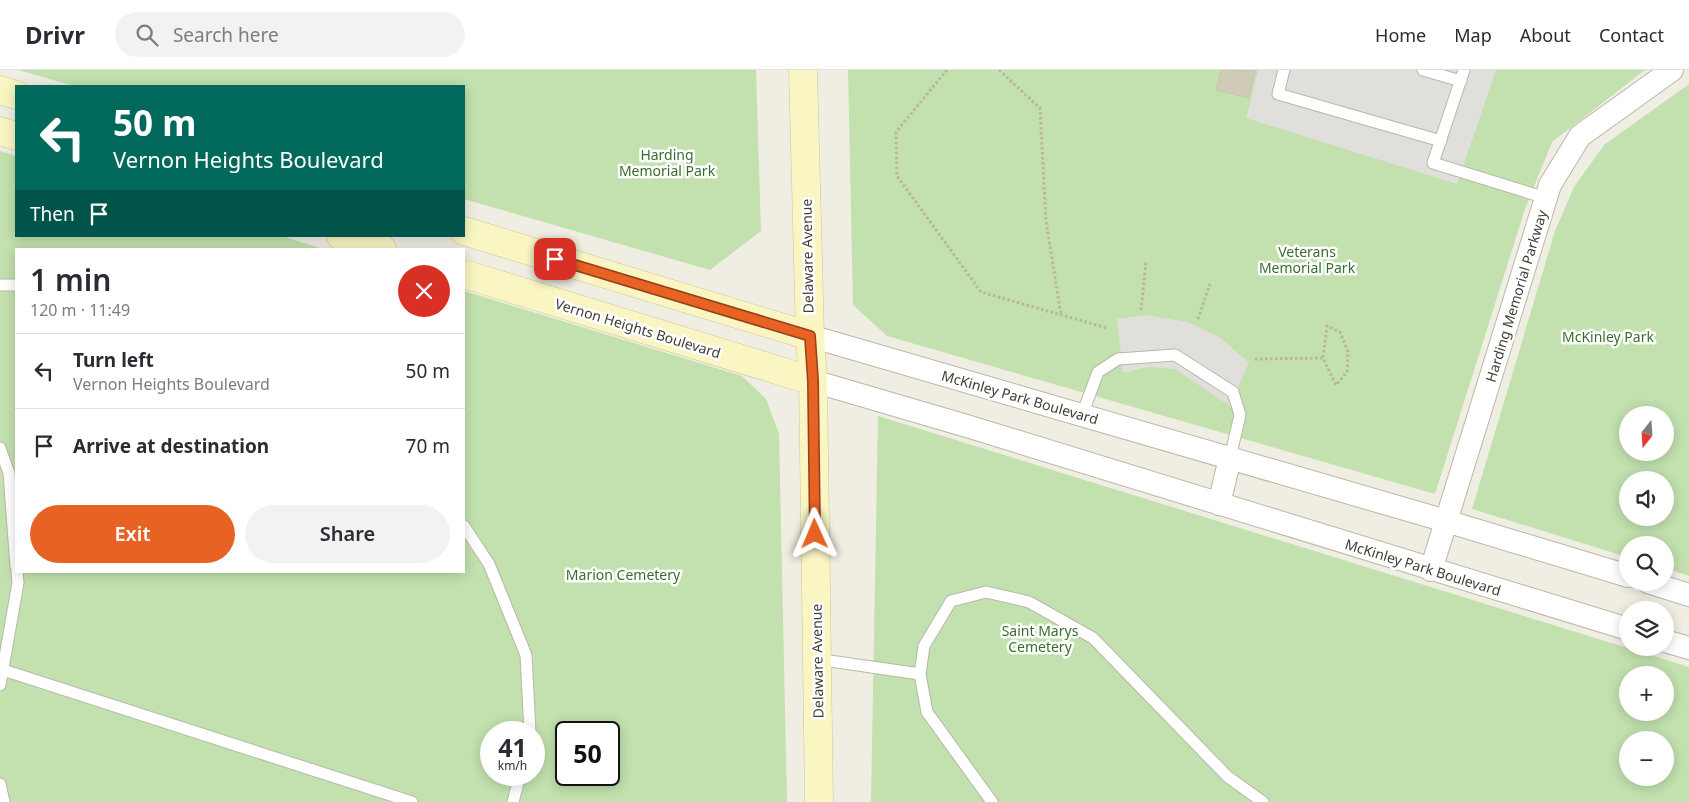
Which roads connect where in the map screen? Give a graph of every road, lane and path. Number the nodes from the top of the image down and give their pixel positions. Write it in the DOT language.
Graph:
graph roads {
  1 [pos="803,70"];
  2 [pos="946,70"];
  3 [pos="999,70"];
  4 [pos="1284,70"];
  5 [pos="1424,70"];
  6 [pos="1672,70"];
  7 [pos="1463,76"];
  8 [pos="0,90"];
  9 [pos="15,95"];
  10 [pos="0,131"];
  11 [pos="15,136"];
  12 [pos="1441,141"];
  13 [pos="1546,198"];
  14 [pos="465,231"];
  15 [pos="345,237"];
  16 [pos="379,248"];
  17 [pos="1146,261"];
  18 [pos="465,274"];
  19 [pos="1210,284"];
  20 [pos="0,285"];
  21 [pos="15,285"];
  22 [pos="1141,310"];
  23 [pos="1061,315"];
  24 [pos="1198,319"];
  25 [pos="1107,328"];
  26 [pos="810,336"];
  27 [pos="1323,358"];
  28 [pos="1255,359"];
  29 [pos="813,381"];
  30 [pos="1082,415"];
  31 [pos="0,448"];
  32 [pos="1230,458"];
  33 [pos="1219,504"];
  34 [pos="1446,521"];
  35 [pos="465,527"];
  36 [pos="15,553"];
  37 [pos="1431,570"];
  38 [pos="17,573"];
  39 [pos="1619,573"];
  40 [pos="1674,590"];
  41 [pos="1689,595"];
  42 [pos="1619,626"];
  43 [pos="1674,644"];
  44 [pos="1689,648"];
  45 [pos="816,659"];
  46 [pos="1,670"];
  47 [pos="920,674"];
  48 [pos="0,685"];
  49 [pos="529,721"];
  50 [pos="0,784"];
  51 [pos="517,786"];
  52 [pos="4,802"];
  53 [pos="412,802"];
  54 [pos="513,802"];
  55 [pos="819,802"];
  56 [pos="992,802"];
  57 [pos="1263,802"];
  1 -- 26 [label="street, Delaware Avenue"];
  2 -- 23 [label="path"];
  3 -- 23 [label="path"];
  4 -- 12 [label="lane"];
  5 -- 7 [label="lane"];
  6 -- 13 [label="street, Harding Memorial Parkway"];
  7 -- 12 [label="lane"];
  8 -- 9 [label="street"];
  10 -- 11 [label="street"];
  12 -- 13 [label="lane"];
  13 -- 34 [label="street, Harding Memorial Parkway"];
  14 -- 26 [label="street"];
  15 -- 16 [label="street"];
  17 -- 22 [label="path"];
  18 -- 29 [label="street, Vernon Heights Boulevard"];
  19 -- 24 [label="path"];
  20 -- 21 [label="lane"];
  23 -- 25 [label="path"];
  26 -- 29 [label="street, Delaware Avenue"];
  26 -- 30 [label="street, McKinley Park Boulevard"];
  27 -- 27 [label="path"];
  27 -- 28 [label="path"];
  29 -- 33 [label="street, McKinley Park Boulevard"];
  29 -- 45 [label="street, Delaware Avenue"];
  30 -- 32 [label="street, McKinley Park Boulevard"];
  30 -- 32 [label="lane"];
  31 -- 36 [label="lane"];
  32 -- 33 [label="street"];
  32 -- 34 [label="street, McKinley Park Boulevard"];
  33 -- 37 [label="street, McKinley Park Boulevard"];
  34 -- 37 [label="street, Harding Memorial Parkway"];
  34 -- 39 [label="street, McKinley Park Boulevard"];
  35 -- 49 [label="lane"];
  37 -- 42 [label="street, McKinley Park Boulevard"];
  38 -- 46 [label="lane"];
  40 -- 41 [label="street"];
  43 -- 44 [label="street"];
  45 -- 47 [label="lane"];
  45 -- 55 [label="street, Delaware Avenue"];
  46 -- 48 [label="lane"];
  46 -- 53 [label="lane"];
  47 -- 56 [label="lane"];
  47 -- 57 [label="lane"];
  50 -- 52 [label="lane"];
  51 -- 54 [label="lane"];
}
